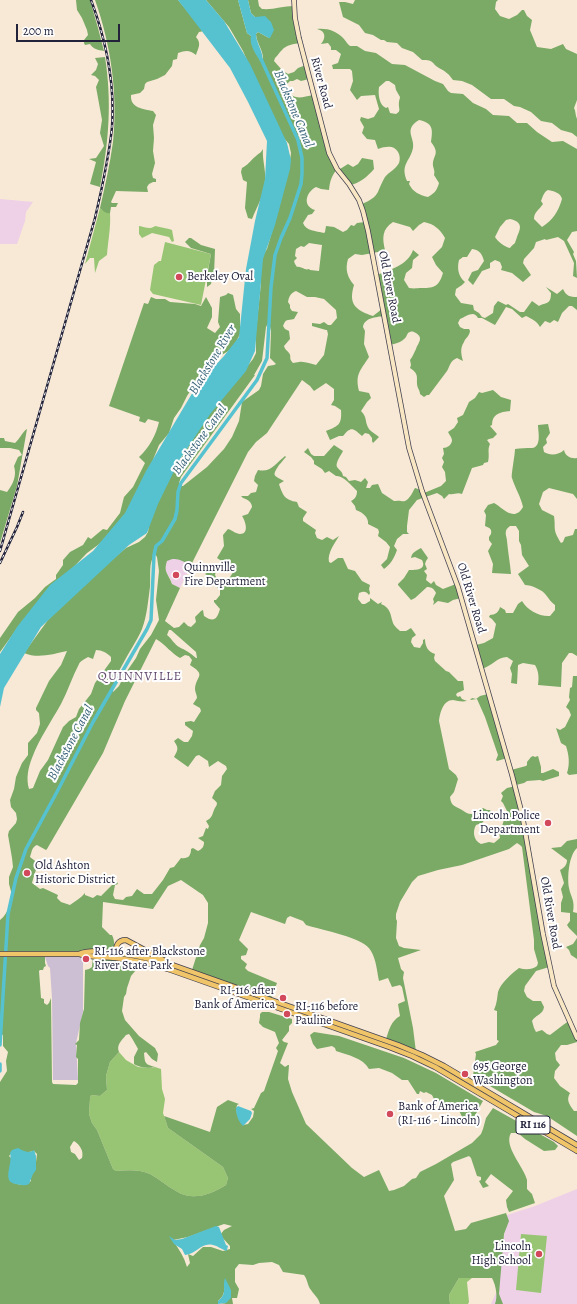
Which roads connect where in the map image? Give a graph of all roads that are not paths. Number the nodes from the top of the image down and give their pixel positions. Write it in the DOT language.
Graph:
graph roads {
  1 [pos="294,0"];
  2 [pos="336,169"];
  3 [pos="116,953"];
  4 [pos="0,954"];
  5 [pos="79,954"];
  6 [pos="118,958"];
  7 [pos="173,965"];
  8 [pos="253,996"];
  9 [pos="577,1038"];
  10 [pos="577,1145"];
  11 [pos="577,1151"];
  1 -- 2 [label="main road, River Road"];
  2 -- 9 [label="main road, Old River Road"];
  3 -- 5 [label="main road, RI 116"];
  3 -- 6 [label="main road"];
  3 -- 7 [label="main road, RI 116"];
  3 -- 7 [label="main road"];
  4 -- 5 [label="main road, RI 116"];
  5 -- 6 [label="main road, RI 116"];
  6 -- 8 [label="main road, RI 116"];
  7 -- 8 [label="main road, RI 116"];
  8 -- 10 [label="main road, RI 116"];
  8 -- 11 [label="main road, RI 116"];
}
